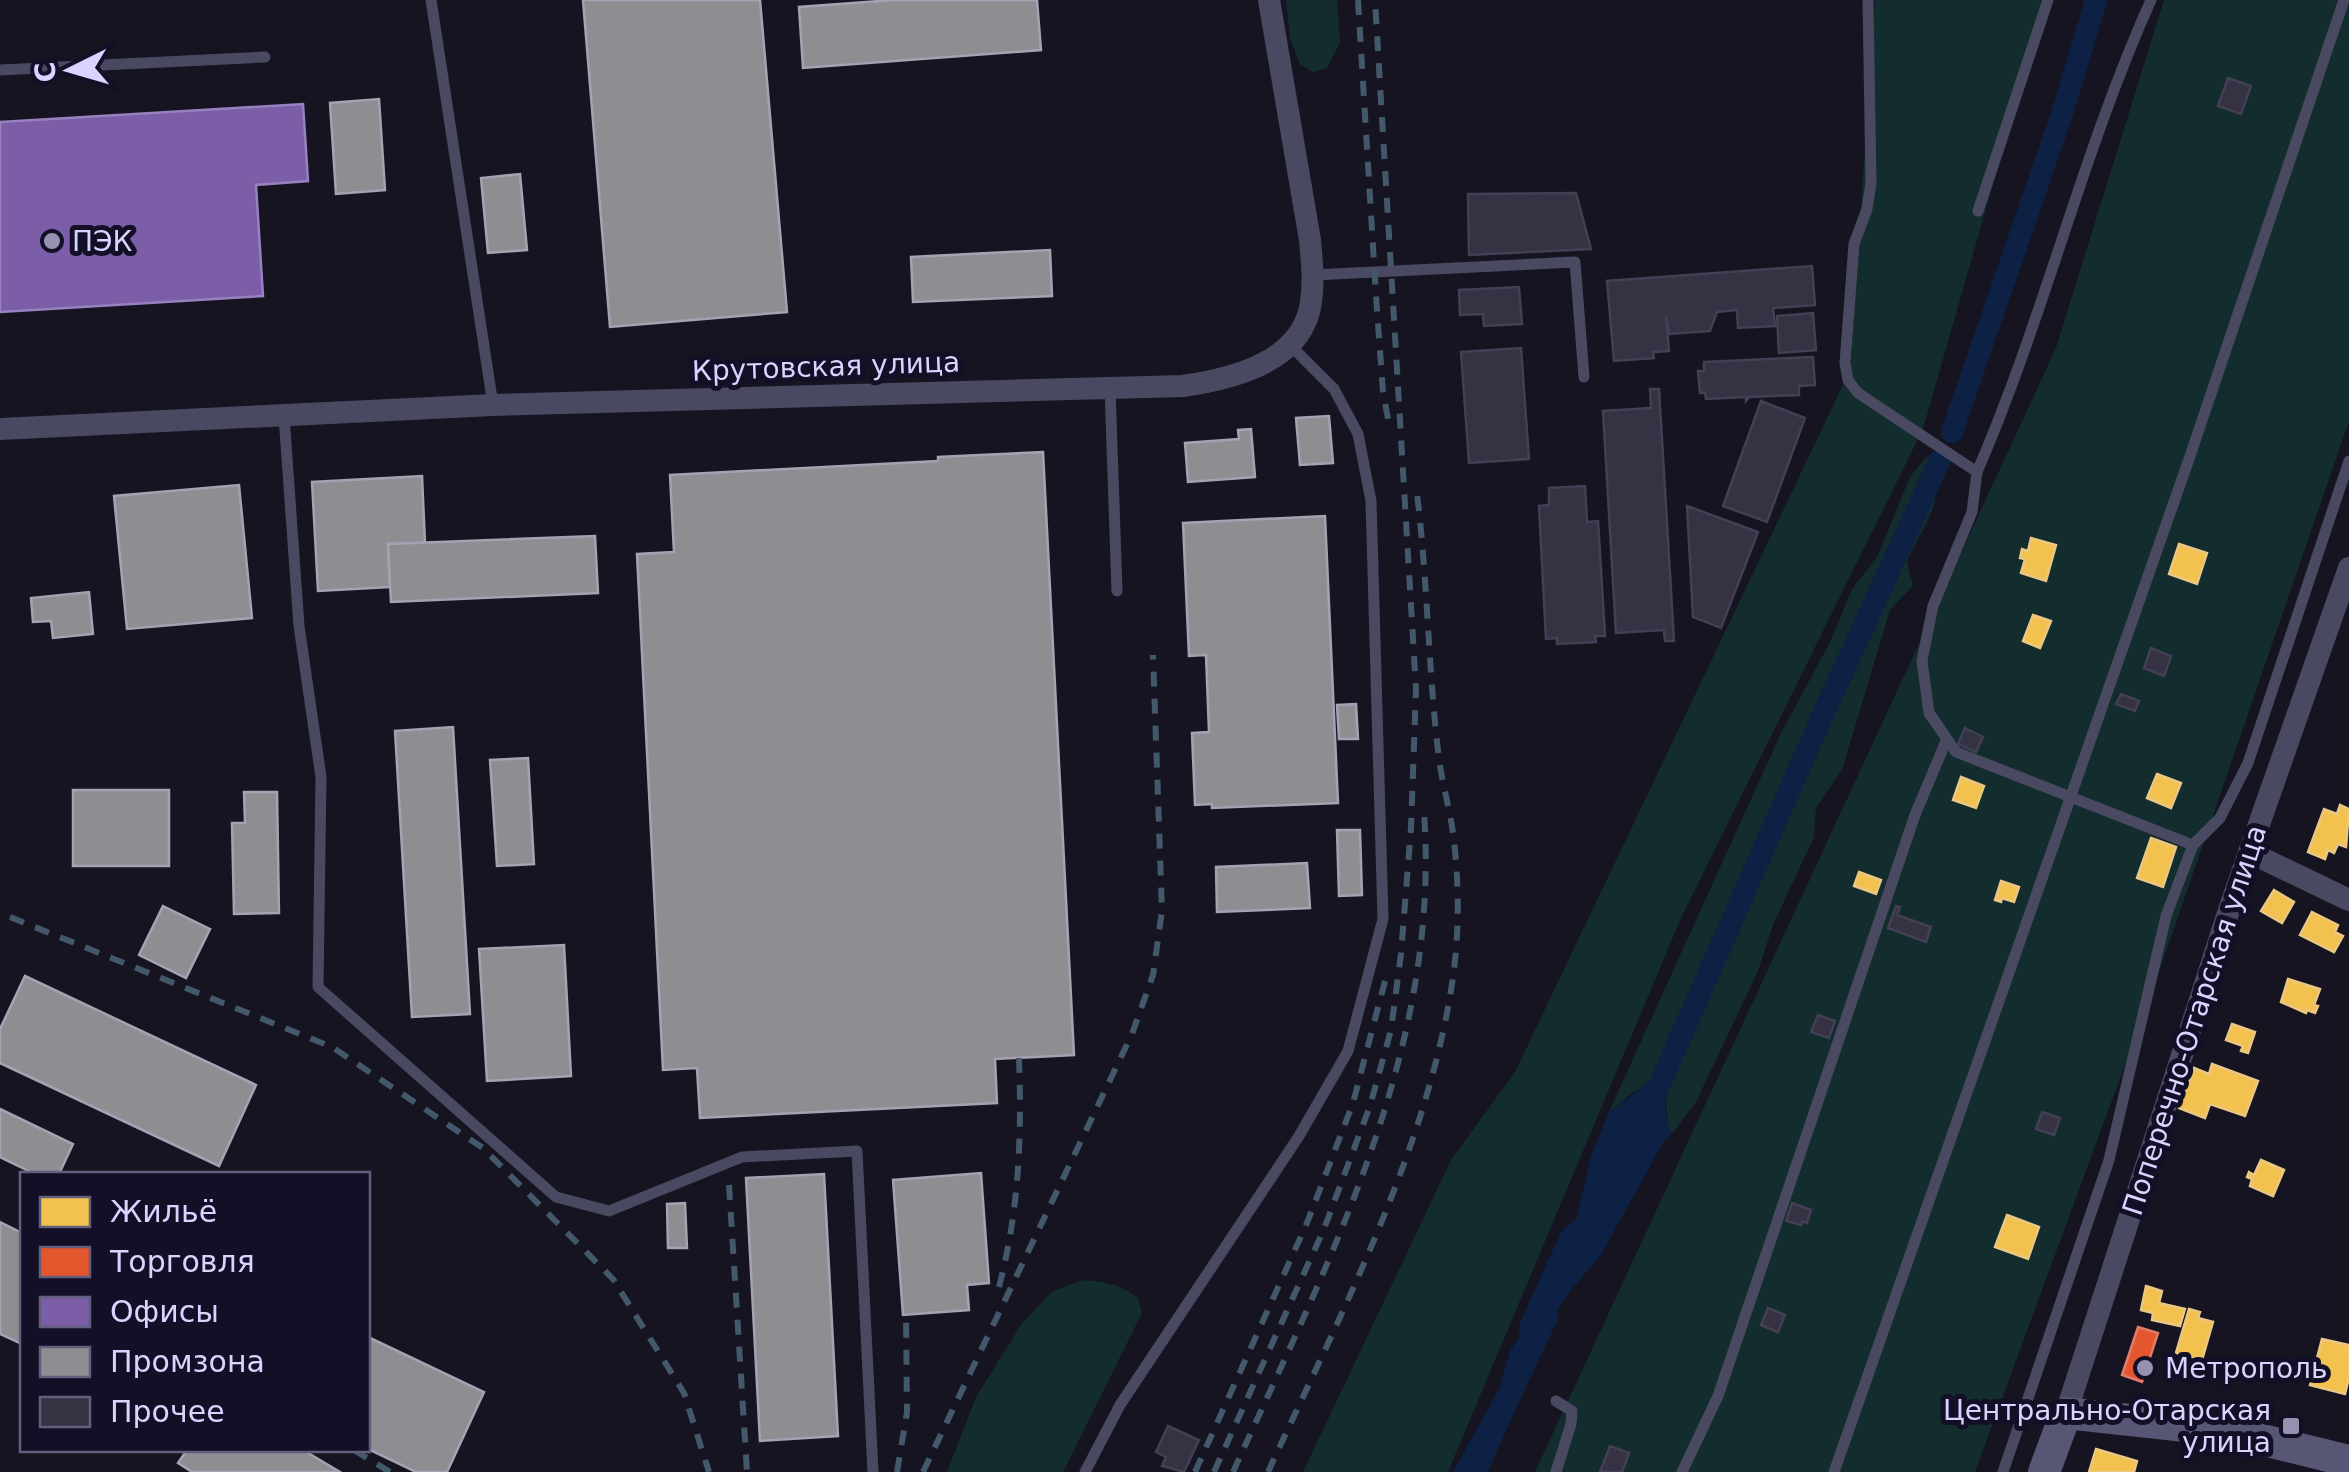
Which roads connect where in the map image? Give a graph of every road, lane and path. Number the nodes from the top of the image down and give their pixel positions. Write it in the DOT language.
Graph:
graph roads {
  1 [pos="432,0"];
  2 [pos="1270,0"];
  3 [pos="1868,0"];
  4 [pos="2048,0"];
  5 [pos="2152,0"];
  6 [pos="2344,0"];
  7 [pos="264,57"];
  8 [pos="0,70"];
  9 [pos="1978,211"];
  10 [pos="1313,274"];
  11 [pos="1290,345"];
  12 [pos="1584,377"];
  13 [pos="1110,388"];
  14 [pos="493,405"];
  15 [pos="284,416"];
  16 [pos="0,428"];
  17 [pos="2349,461"];
  18 [pos="1976,472"];
  19 [pos="2349,568"];
  20 [pos="1117,591"];
  21 [pos="1946,741"];
  22 [pos="2068,796"];
  23 [pos="2193,845"];
  24 [pos="2249,852"];
  25 [pos="2349,900"];
  26 [pos="1556,1400"];
  27 [pos="2066,1413"];
  28 [pos="2349,1461"];
  29 [pos="872,1472"];
  30 [pos="1085,1472"];
  31 [pos="1556,1472"];
  32 [pos="1682,1472"];
  33 [pos="1834,1472"];
  34 [pos="2003,1472"];
  35 [pos="2044,1472"];
  1 -- 14 [label="lane"];
  2 -- 10 [label="street"];
  3 -- 18 [label="lane"];
  4 -- 9 [label="lane"];
  5 -- 18 [label="lane"];
  6 -- 22 [label="lane"];
  7 -- 8 [label="lane"];
  10 -- 11 [label="street"];
  10 -- 12 [label="lane"];
  11 -- 13 [label="street, Крутовская улица"];
  11 -- 30 [label="lane"];
  13 -- 14 [label="street, Крутовская улица"];
  13 -- 20 [label="lane"];
  14 -- 15 [label="street, Крутовская улица"];
  15 -- 16 [label="street, Крутовская улица"];
  15 -- 29 [label="lane"];
  17 -- 23 [label="lane"];
  18 -- 21 [label="lane"];
  19 -- 24 [label="street, Поперечно-Отарская улица"];
  21 -- 22 [label="lane"];
  21 -- 32 [label="lane"];
  22 -- 23 [label="lane"];
  22 -- 33 [label="lane"];
  23 -- 34 [label="lane"];
  24 -- 25 [label="street"];
  24 -- 27 [label="street, Поперечно-Отарская улица"];
  26 -- 31 [label="lane"];
  27 -- 28 [label="street"];
  27 -- 35 [label="street, Поперечно-Отарская улица"];
}
